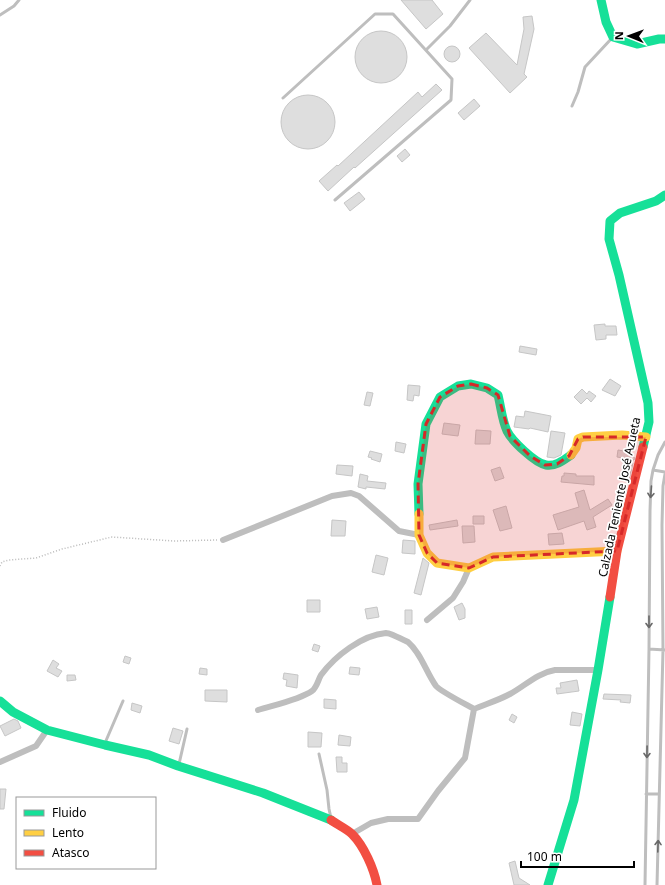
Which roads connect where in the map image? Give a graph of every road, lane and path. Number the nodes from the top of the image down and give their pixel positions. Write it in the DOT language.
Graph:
graph roads {
  1 [pos="19,0"];
  2 [pos="470,0"];
  3 [pos="601,0"];
  4 [pos="0,15"];
  5 [pos="613,37"];
  6 [pos="665,39"];
  7 [pos="426,50"];
  8 [pos="283,98"];
  9 [pos="572,106"];
  10 [pos="665,195"];
  11 [pos="334,200"];
  12 [pos="646,437"];
  13 [pos="665,442"];
  14 [pos="653,470"];
  15 [pos="665,473"];
  16 [pos="419,535"];
  17 [pos="223,540"];
  18 [pos="618,551"];
  19 [pos="0,566"];
  20 [pos="468,568"];
  21 [pos="427,620"];
  22 [pos="649,649"];
  23 [pos="664,650"];
  24 [pos="598,670"];
  25 [pos="123,701"];
  26 [pos="0,702"];
  27 [pos="474,709"];
  28 [pos="258,710"];
  29 [pos="187,729"];
  30 [pos="47,730"];
  31 [pos="105,745"];
  32 [pos="319,754"];
  33 [pos="0,762"];
  34 [pos="178,766"];
  35 [pos="646,794"];
  36 [pos="659,794"];
  37 [pos="331,820"];
  38 [pos="352,834"];
  39 [pos="378,885"];
  40 [pos="548,885"];
  41 [pos="644,885"];
  42 [pos="657,885"];
  1 -- 4 [label="lane"];
  2 -- 7 [label="lane"];
  3 -- 5 [label="street"];
  5 -- 6 [label="street"];
  5 -- 9 [label="lane"];
  7 -- 8 [label="lane"];
  7 -- 11 [label="lane"];
  10 -- 12 [label="street, Calzada Teniente José Azueta"];
  12 -- 16 [label="street"];
  12 -- 18 [label="street, Calzada Teniente José Azueta"];
  13 -- 14 [label="lane"];
  14 -- 15 [label="lane"];
  14 -- 22 [label="lane, one-way"];
  15 -- 23 [label="lane"];
  16 -- 17 [label="street"];
  16 -- 20 [label="street"];
  17 -- 19 [label="path"];
  18 -- 20 [label="street"];
  18 -- 24 [label="street, Calzada Teniente José Azueta"];
  20 -- 21 [label="street"];
  22 -- 23 [label="lane"];
  22 -- 35 [label="lane, one-way"];
  23 -- 36 [label="lane"];
  24 -- 27 [label="street"];
  24 -- 40 [label="street, Calzada Teniente José Azueta"];
  25 -- 31 [label="lane"];
  26 -- 30 [label="street"];
  27 -- 28 [label="street"];
  27 -- 38 [label="street"];
  29 -- 34 [label="lane"];
  30 -- 31 [label="street"];
  30 -- 33 [label="street"];
  31 -- 34 [label="street"];
  32 -- 37 [label="lane"];
  34 -- 37 [label="street"];
  35 -- 36 [label="lane"];
  35 -- 41 [label="lane"];
  42 -- 36 [label="lane, one-way"];
  37 -- 38 [label="street"];
  38 -- 39 [label="street"];
}
